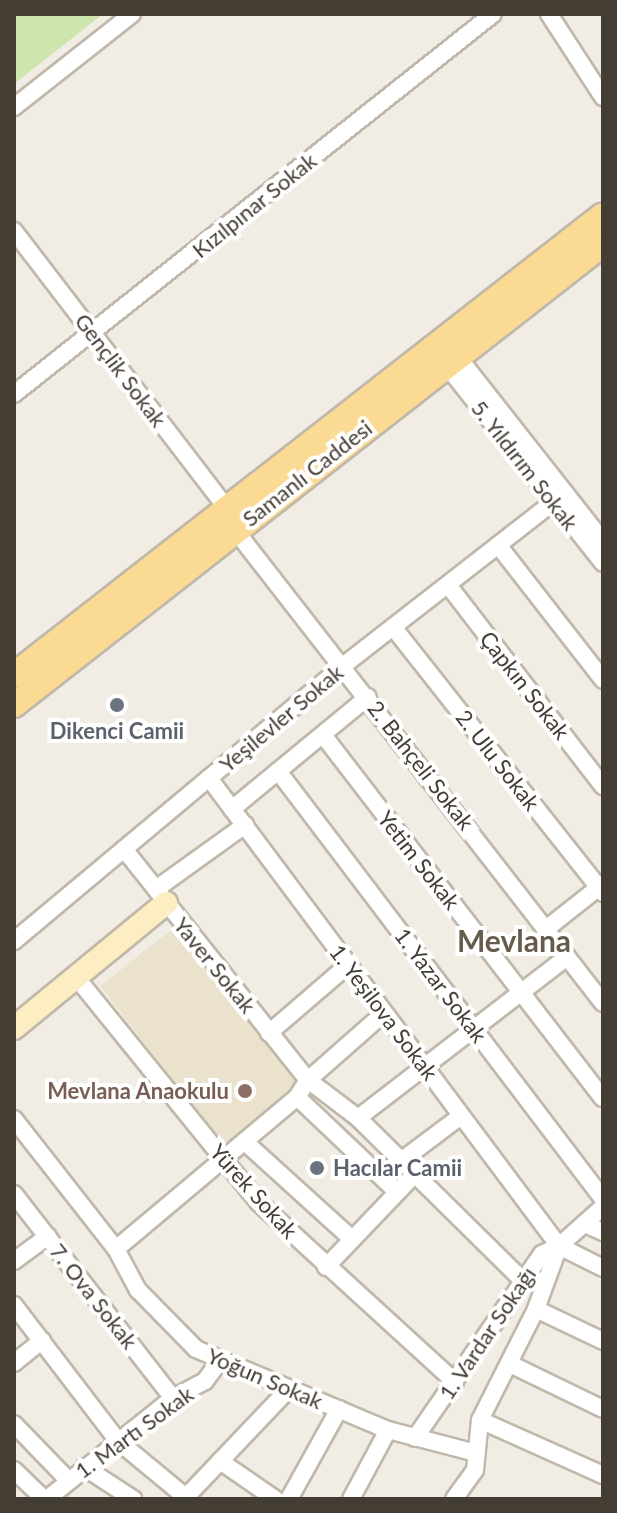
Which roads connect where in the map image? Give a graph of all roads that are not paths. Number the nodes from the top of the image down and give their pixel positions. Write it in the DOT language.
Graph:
graph roads {
  1 [pos="132,14"];
  2 [pos="493,14"];
  3 [pos="549,14"];
  4 [pos="603,97"];
  5 [pos="14,107"];
  6 [pos="603,215"];
  7 [pos="14,231"];
  8 [pos="603,244"];
  9 [pos="93,334"];
  10 [pos="460,371"];
  11 [pos="14,394"];
  12 [pos="559,498"];
  13 [pos="231,520"];
  14 [pos="603,541"];
  15 [pos="498,545"];
  16 [pos="603,563"];
  17 [pos="448,585"];
  18 [pos="393,627"];
  19 [pos="344,665"];
  20 [pos="14,675"];
  21 [pos="603,680"];
  22 [pos="368,697"];
  23 [pos="14,705"];
  24 [pos="323,735"];
  25 [pos="278,771"];
  26 [pos="209,778"];
  27 [pos="603,786"];
  28 [pos="232,809"];
  29 [pos="245,825"];
  30 [pos="124,849"];
  31 [pos="602,888"];
  32 [pos="161,896"];
  33 [pos="546,929"];
  34 [pos="14,941"];
  35 [pos="567,957"];
  36 [pos="348,965"];
  37 [pos="76,977"];
  38 [pos="521,993"];
  39 [pos="603,1003"];
  40 [pos="384,1013"];
  41 [pos="14,1028"];
  42 [pos="474,1028"];
  43 [pos="269,1033"];
  44 [pos="424,1066"];
  45 [pos="308,1080"];
  46 [pos="297,1097"];
  47 [pos="603,1098"];
  48 [pos="461,1116"];
  49 [pos="358,1118"];
  50 [pos="14,1119"];
  51 [pos="245,1142"];
  52 [pos="224,1160"];
  53 [pos="401,1161"];
  54 [pos="415,1174"];
  55 [pos="397,1192"];
  56 [pos="14,1194"];
  57 [pos="603,1199"];
  58 [pos="603,1207"];
  59 [pos="585,1224"];
  60 [pos="603,1232"];
  61 [pos="48,1236"];
  62 [pos="352,1239"];
  63 [pos="559,1246"];
  64 [pos="116,1249"];
  65 [pos="14,1261"];
  66 [pos="326,1267"];
  67 [pos="603,1268"];
  68 [pos="522,1280"];
  69 [pos="14,1305"];
  70 [pos="536,1309"];
  71 [pos="42,1340"];
  72 [pos="603,1341"];
  73 [pos="219,1362"];
  74 [pos="14,1363"];
  75 [pos="510,1364"];
  76 [pos="455,1382"];
  77 [pos="289,1389"];
  78 [pos="173,1398"];
  79 [pos="339,1409"];
  80 [pos="603,1409"];
  81 [pos="480,1420"];
  82 [pos="14,1424"];
  83 [pos="388,1430"];
  84 [pos="415,1438"];
  85 [pos="118,1441"];
  86 [pos="476,1453"];
  87 [pos="220,1461"];
  88 [pos="84,1467"];
  89 [pos="14,1470"];
  90 [pos="603,1475"];
  91 [pos="68,1480"];
  92 [pos="356,1497"];
  93 [pos="187,1498"];
  94 [pos="46,1499"];
  95 [pos="133,1499"];
  96 [pos="275,1499"];
  97 [pos="289,1499"];
  98 [pos="454,1499"];
  1 -- 5 [label="street"];
  2 -- 9 [label="street, Kızılpınar Sokak"];
  3 -- 4 [label="street"];
  6 -- 13 [label="main road, Samanlı Caddesi"];
  7 -- 9 [label="street, Gençlik Sokak"];
  8 -- 10 [label="main road, Samanlı Caddesi"];
  9 -- 11 [label="street, Kızılpınar Sokak"];
  9 -- 13 [label="street, Gençlik Sokak"];
  10 -- 12 [label="street, 5. Yıldırım Sokak"];
  10 -- 13 [label="main road, Samanlı Caddesi"];
  12 -- 14 [label="street, 5. Yıldırım Sokak"];
  12 -- 15 [label="street, Yeşilevler Sokak"];
  12 -- 16 [label="street, 5. Yıldırım Sokak"];
  13 -- 19 [label="street, 2. Bahçeli Sokak"];
  13 -- 20 [label="main road, Samanlı Caddesi"];
  13 -- 23 [label="main road, Samanlı Caddesi"];
  15 -- 17 [label="street, Yeşilevler Sokak"];
  15 -- 21 [label="street"];
  17 -- 18 [label="street, Yeşilevler Sokak"];
  17 -- 27 [label="street, Çapkın Sokak"];
  18 -- 19 [label="street, Yeşilevler Sokak"];
  18 -- 31 [label="street, 2. Ulu Sokak"];
  19 -- 22 [label="street, 2. Bahçeli Sokak"];
  19 -- 26 [label="street, Yeşilevler Sokak"];
  22 -- 24 [label="street"];
  22 -- 33 [label="street, 2. Bahçeli Sokak"];
  24 -- 25 [label="street"];
  24 -- 38 [label="street, Yetim Sokak"];
  25 -- 28 [label="street"];
  25 -- 42 [label="street, 1. Yazar Sokak"];
  26 -- 28 [label="street, 1. Yeşilova Sokak"];
  26 -- 30 [label="street, Yeşilevler Sokak"];
  28 -- 29 [label="street, 1. Yeşilova Sokak"];
  29 -- 32 [label="street"];
  29 -- 36 [label="street, 1. Yeşilova Sokak"];
  30 -- 32 [label="street, Yaver Sokak"];
  30 -- 34 [label="street, Yeşilevler Sokak"];
  31 -- 33 [label="street"];
  32 -- 37 [label="main road"];
  32 -- 43 [label="street, Yaver Sokak"];
  33 -- 35 [label="street, 2. Bahçeli Sokak"];
  35 -- 38 [label="street"];
  35 -- 39 [label="street, 2. Bahçeli Sokak"];
  36 -- 40 [label="street, 1. Yeşilova Sokak"];
  36 -- 43 [label="street"];
  37 -- 41 [label="main road"];
  37 -- 52 [label="street, Yürek Sokak"];
  38 -- 42 [label="street"];
  38 -- 47 [label="street, Yetim Sokak"];
  40 -- 44 [label="street, 1. Yeşilova Sokak"];
  40 -- 45 [label="street"];
  42 -- 44 [label="street"];
  42 -- 57 [label="street, 1. Yazar Sokak"];
  43 -- 45 [label="street, Yaver Sokak"];
  44 -- 48 [label="street, 1. Yeşilova Sokak"];
  44 -- 49 [label="street"];
  45 -- 46 [label="street"];
  45 -- 49 [label="street, Yaver Sokak"];
  46 -- 51 [label="street"];
  46 -- 55 [label="street"];
  48 -- 53 [label="street"];
  48 -- 63 [label="street, 1. Yeşilova Sokak"];
  49 -- 53 [label="street, Yaver Sokak"];
  50 -- 64 [label="street, Yoğun Sokak"];
  51 -- 52 [label="street"];
  51 -- 62 [label="street"];
  52 -- 64 [label="street"];
  52 -- 66 [label="street, Yürek Sokak"];
  53 -- 54 [label="street, Yaver Sokak"];
  54 -- 55 [label="street"];
  54 -- 68 [label="street, Yaver Sokak"];
  55 -- 62 [label="street"];
  56 -- 61 [label="street, 7. Ova Sokak"];
  58 -- 59 [label="street, 1. Vardar Sokağı"];
  59 -- 60 [label="street"];
  59 -- 63 [label="street, 1. Vardar Sokağı"];
  61 -- 65 [label="street"];
  61 -- 78 [label="street, 7. Ova Sokak"];
  62 -- 66 [label="street"];
  63 -- 67 [label="street"];
  63 -- 68 [label="street, 1. Vardar Sokağı"];
  63 -- 70 [label="street"];
  64 -- 73 [label="street, Yoğun Sokak"];
  66 -- 76 [label="street, Yürek Sokak"];
  68 -- 76 [label="street, 1. Vardar Sokağı"];
  69 -- 71 [label="street"];
  70 -- 72 [label="street"];
  70 -- 75 [label="street"];
  71 -- 74 [label="street"];
  71 -- 85 [label="street"];
  73 -- 77 [label="street, Yoğun Sokak"];
  73 -- 78 [label="street, 1. Martı Sokak"];
  75 -- 80 [label="street"];
  75 -- 81 [label="street"];
  76 -- 84 [label="street, 1. Vardar Sokağı"];
  77 -- 79 [label="street, Yoğun Sokak"];
  77 -- 87 [label="street"];
  78 -- 85 [label="street, 1. Martı Sokak"];
  79 -- 83 [label="street, Yoğun Sokak"];
  79 -- 97 [label="street"];
  81 -- 86 [label="street"];
  81 -- 90 [label="street"];
  82 -- 91 [label="street"];
  83 -- 84 [label="street, Yoğun Sokak"];
  83 -- 92 [label="street"];
  84 -- 86 [label="street, Yoğun Sokak"];
  85 -- 88 [label="street, 1. Martı Sokak"];
  85 -- 93 [label="street"];
  86 -- 98 [label="street"];
  87 -- 93 [label="street"];
  87 -- 96 [label="street"];
  88 -- 91 [label="street, 1. Martı Sokak"];
  88 -- 95 [label="street"];
  89 -- 94 [label="street"];
  91 -- 94 [label="street, 1. Martı Sokak"];
}
